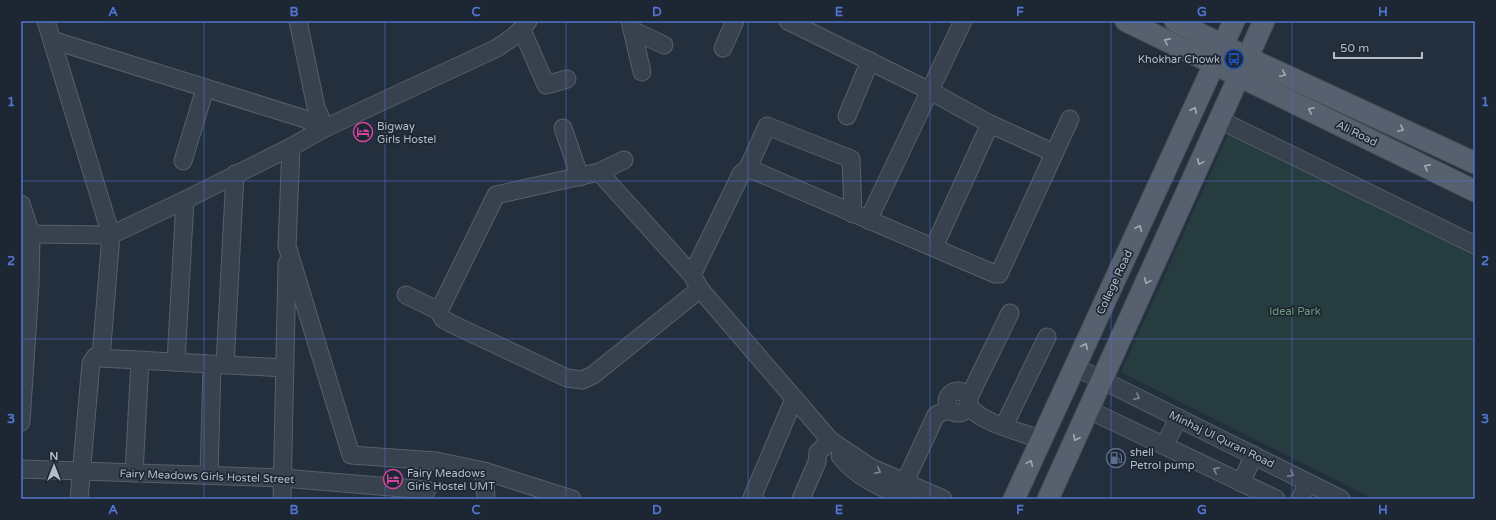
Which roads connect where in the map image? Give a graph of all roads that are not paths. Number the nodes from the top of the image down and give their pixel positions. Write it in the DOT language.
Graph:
graph roads {
  1 [pos="46,21"];
  2 [pos="298,21"];
  3 [pos="735,21"];
  4 [pos="788,21"];
  5 [pos="963,21"];
  6 [pos="1126,21"];
  7 [pos="1175,21"];
  8 [pos="1234,21"];
  9 [pos="1264,21"];
  10 [pos="525,26"];
  11 [pos="631,26"];
  12 [pos="52,40"];
  13 [pos="664,45"];
  14 [pos="724,48"];
  15 [pos="1219,55"];
  16 [pos="870,61"];
  17 [pos="1244,67"];
  18 [pos="642,72"];
  19 [pos="567,79"];
  20 [pos="205,89"];
  21 [pos="930,91"];
  22 [pos="847,116"];
  23 [pos="1070,119"];
  24 [pos="1220,120"];
  25 [pos="990,124"];
  26 [pos="325,128"];
  27 [pos="563,128"];
  28 [pos="291,147"];
  29 [pos="1054,153"];
  30 [pos="1456,154"];
  31 [pos="624,160"];
  32 [pos="183,161"];
  33 [pos="1475,163"];
  34 [pos="748,168"];
  35 [pos="599,172"];
  36 [pos="235,174"];
  37 [pos="580,176"];
  38 [pos="1446,176"];
  39 [pos="1475,191"];
  40 [pos="185,200"];
  41 [pos="21,204"];
  42 [pos="853,214"];
  43 [pos="870,221"];
  44 [pos="26,231"];
  45 [pos="111,235"];
  46 [pos="1475,245"];
  47 [pos="287,246"];
  48 [pos="934,247"];
  49 [pos="696,282"];
  50 [pos="26,285"];
  51 [pos="406,295"];
  52 [pos="439,311"];
  53 [pos="1010,313"];
  54 [pos="1047,337"];
  55 [pos="101,358"];
  56 [pos="140,360"];
  57 [pos="176,362"];
  58 [pos="218,365"];
  59 [pos="1075,367"];
  60 [pos="285,368"];
  61 [pos="1102,380"];
  62 [pos="794,399"];
  63 [pos="969,402"];
  64 [pos="1089,410"];
  65 [pos="1179,418"];
  66 [pos="21,422"];
  67 [pos="1004,426"];
  68 [pos="1040,439"];
  69 [pos="833,442"];
  70 [pos="1164,445"];
  71 [pos="1254,455"];
  72 [pos="21,469"];
  73 [pos="81,472"];
  74 [pos="484,472"];
  75 [pos="134,473"];
  76 [pos="210,475"];
  77 [pos="283,478"];
  78 [pos="1308,482"];
  79 [pos="1242,483"];
  80 [pos="392,487"];
  81 [pos="902,494"];
  82 [pos="79,499"];
  83 [pos="282,499"];
  84 [pos="486,499"];
  85 [pos="572,499"];
  86 [pos="755,499"];
  87 [pos="801,499"];
  88 [pos="943,499"];
  89 [pos="1014,499"];
  90 [pos="1048,499"];
  91 [pos="1276,499"];
  92 [pos="1300,499"];
  93 [pos="1341,499"];
  1 -- 12 [label="street"];
  2 -- 26 [label="street"];
  3 -- 14 [label="street"];
  4 -- 16 [label="street"];
  5 -- 21 [label="street"];
  15 -- 6 [label="main road, one-way"];
  7 -- 15 [label="main road"];
  8 -- 15 [label="main road, College Road"];
  9 -- 17 [label="main road"];
  10 -- 19 [label="street"];
  10 -- 26 [label="street"];
  11 -- 13 [label="street"];
  11 -- 18 [label="street"];
  12 -- 20 [label="street"];
  12 -- 45 [label="street"];
  15 -- 17 [label="main road"];
  59 -- 15 [label="main road, College Road, one-way"];
  16 -- 21 [label="street"];
  16 -- 22 [label="street"];
  17 -- 24 [label="main road"];
  17 -- 30 [label="main road, Ali Road, one-way"];
  38 -- 17 [label="main road, Ali Road, one-way"];
  20 -- 26 [label="street"];
  20 -- 32 [label="street"];
  21 -- 25 [label="street"];
  21 -- 43 [label="street"];
  23 -- 29 [label="street"];
  24 -- 46 [label="street"];
  24 -- 61 [label="main road, one-way"];
  25 -- 29 [label="street"];
  25 -- 48 [label="street"];
  26 -- 28 [label="street"];
  27 -- 37 [label="street"];
  28 -- 36 [label="street"];
  28 -- 47 [label="street"];
  29 -- 48 [label="street"];
  30 -- 33 [label="main road, Ali Road"];
  30 -- 38 [label="main road"];
  31 -- 35 [label="street"];
  34 -- 42 [label="street"];
  34 -- 42 [label="street"];
  34 -- 49 [label="street"];
  35 -- 37 [label="street"];
  35 -- 49 [label="street"];
  36 -- 40 [label="street"];
  36 -- 58 [label="street"];
  37 -- 52 [label="street"];
  38 -- 39 [label="main road, Ali Road"];
  40 -- 45 [label="street"];
  40 -- 57 [label="street"];
  41 -- 44 [label="street"];
  42 -- 43 [label="street"];
  43 -- 48 [label="street"];
  44 -- 45 [label="street"];
  44 -- 50 [label="street"];
  45 -- 55 [label="street"];
  47 -- 60 [label="street"];
  47 -- 74 [label="street"];
  49 -- 52 [label="street"];
  49 -- 62 [label="street"];
  50 -- 66 [label="street"];
  51 -- 52 [label="street"];
  53 -- 63 [label="street"];
  54 -- 67 [label="street"];
  55 -- 56 [label="street"];
  55 -- 73 [label="street"];
  56 -- 57 [label="street"];
  56 -- 75 [label="street"];
  57 -- 58 [label="street"];
  58 -- 60 [label="street"];
  58 -- 76 [label="street"];
  59 -- 61 [label="street, Minhaj Ul Quran Road"];
  59 -- 68 [label="main road, College Road"];
  60 -- 77 [label="street"];
  61 -- 64 [label="main road"];
  61 -- 65 [label="street, Minhaj Ul Quran Road, one-way"];
  62 -- 69 [label="street"];
  62 -- 86 [label="street"];
  63 -- 67 [label="street"];
  63 -- 81 [label="street"];
  64 -- 70 [label="street"];
  64 -- 90 [label="main road, one-way"];
  65 -- 70 [label="street"];
  65 -- 71 [label="street, Minhaj Ul Quran Road"];
  67 -- 68 [label="street"];
  89 -- 68 [label="main road, College Road, one-way"];
  69 -- 81 [label="street"];
  69 -- 87 [label="street"];
  79 -- 70 [label="street, one-way"];
  71 -- 78 [label="street, Minhaj Ul Quran Road, one-way"];
  71 -- 79 [label="street"];
  72 -- 73 [label="street, Fairy Meadows Girls Hostel Street"];
  73 -- 75 [label="street, Fairy Meadows Girls Hostel Street"];
  73 -- 82 [label="street"];
  74 -- 84 [label="street"];
  74 -- 85 [label="street"];
  75 -- 76 [label="street, Fairy Meadows Girls Hostel Street"];
  76 -- 77 [label="street, Fairy Meadows Girls Hostel Street"];
  77 -- 80 [label="street, Fairy Meadows Girls Hostel Street"];
  77 -- 83 [label="street"];
  78 -- 92 [label="street"];
  78 -- 93 [label="street, Minhaj Ul Quran Road"];
  79 -- 91 [label="street"];
  81 -- 88 [label="street"];
}
